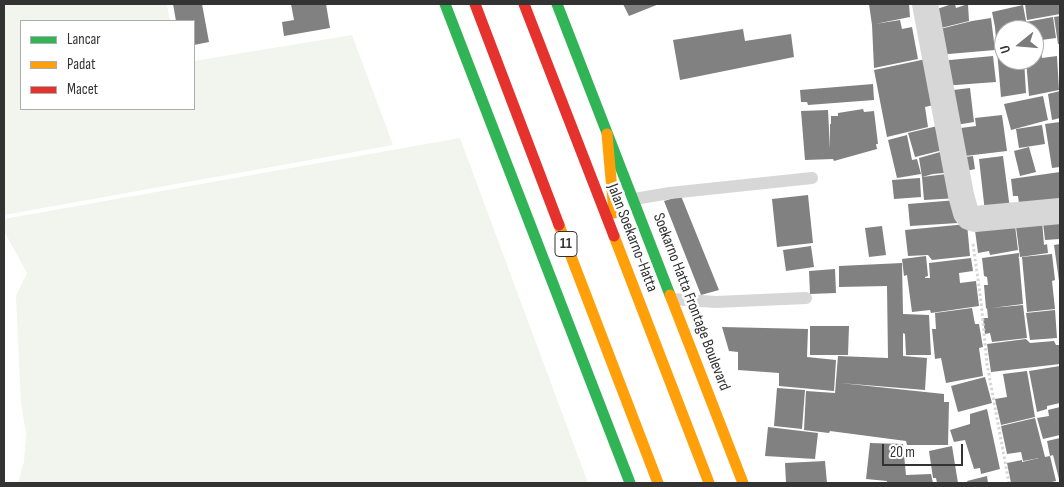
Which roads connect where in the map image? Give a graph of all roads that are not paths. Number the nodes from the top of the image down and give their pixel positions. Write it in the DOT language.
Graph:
graph roads {
  1 [pos="445,4"];
  2 [pos="475,4"];
  3 [pos="524,4"];
  4 [pos="557,4"];
  5 [pos="925,4"];
  6 [pos="607,134"];
  7 [pos="812,178"];
  8 [pos="634,199"];
  9 [pos="1060,211"];
  10 [pos="617,245"];
  11 [pos="806,298"];
  12 [pos="672,299"];
  13 [pos="630,483"];
  14 [pos="658,483"];
  15 [pos="709,483"];
  16 [pos="743,483"];
  1 -- 13 [label="main road"];
  2 -- 14 [label="main road, 11"];
  3 -- 10 [label="main road, Jalan Soekarno-Hatta"];
  4 -- 6 [label="main road"];
  5 -- 9 [label="street"];
  6 -- 8 [label="main road, Soekarno Hatta Frontage Boulevard"];
  6 -- 10 [label="main road"];
  7 -- 8 [label="lane"];
  8 -- 12 [label="main road, Soekarno Hatta Frontage Boulevard"];
  10 -- 15 [label="main road, Jalan Soekarno-Hatta"];
  11 -- 12 [label="lane"];
  12 -- 16 [label="main road, Soekarno Hatta Frontage Boulevard"];
}
